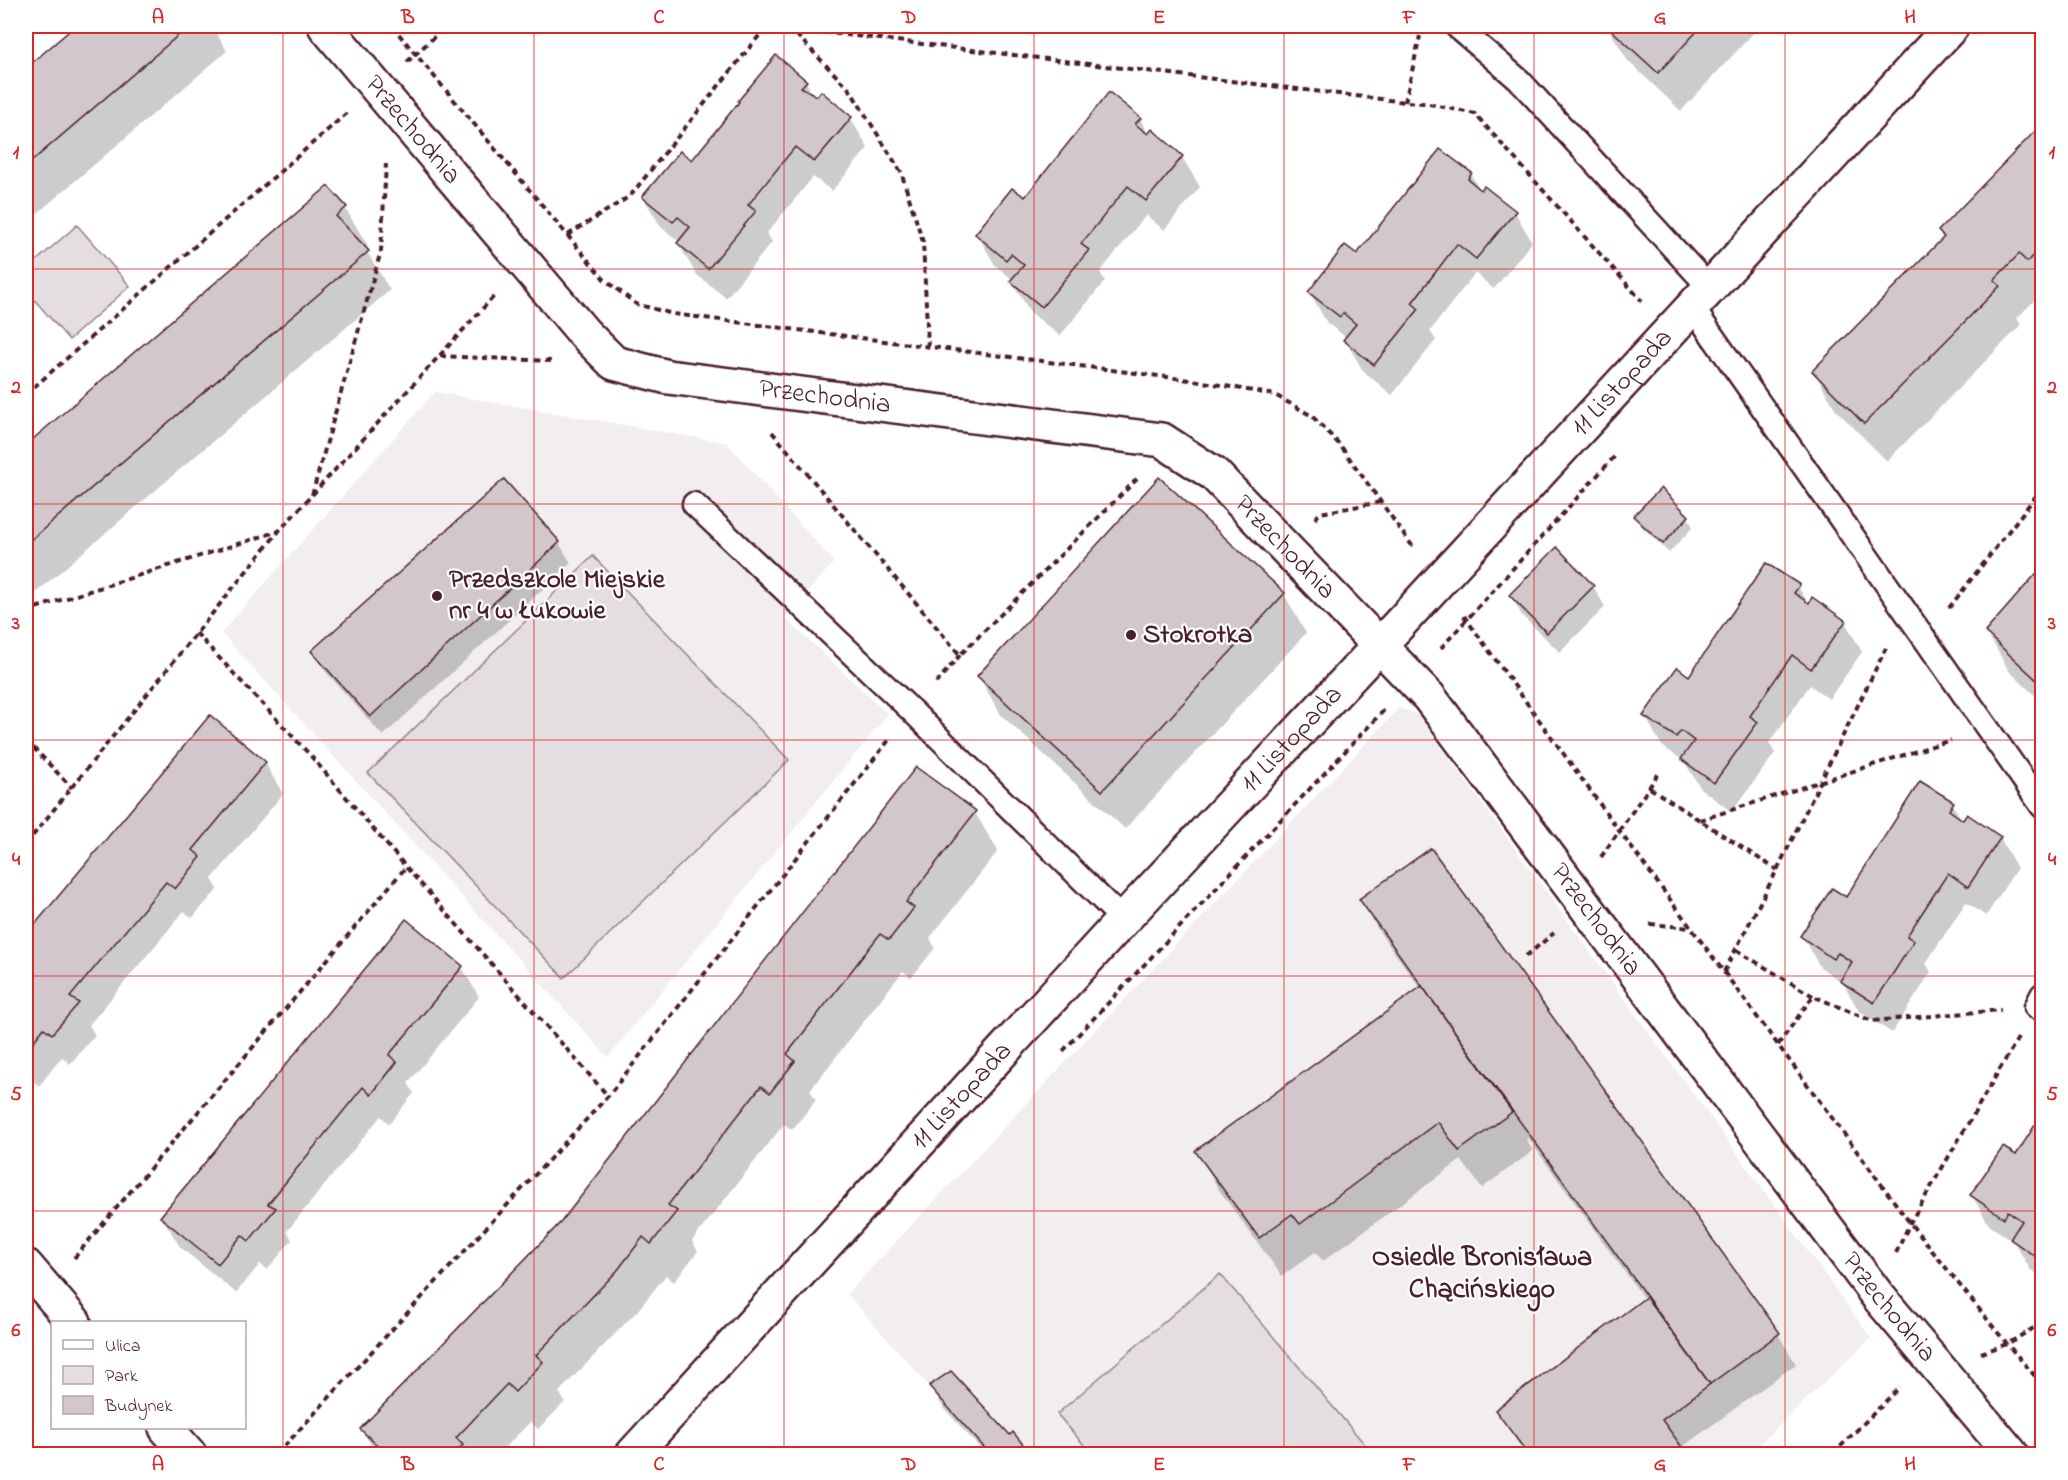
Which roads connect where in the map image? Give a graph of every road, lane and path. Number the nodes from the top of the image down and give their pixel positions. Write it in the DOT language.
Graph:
graph roads {
  1 [pos="31,26"];
  2 [pos="325,26"];
  3 [pos="392,26"];
  4 [pos="446,26"];
  5 [pos="767,26"];
  6 [pos="772,26"];
  7 [pos="1422,26"];
  8 [pos="1456,26"];
  9 [pos="1952,26"];
  10 [pos="789,27"];
  11 [pos="26,30"];
  12 [pos="416,54"];
  13 [pos="383,95"];
  14 [pos="1405,102"];
  15 [pos="568,235"];
  16 [pos="525,262"];
  17 [pos="1701,298"];
  18 [pos="1668,333"];
  19 [pos="928,346"];
  20 [pos="439,356"];
  21 [pos="614,363"];
  22 [pos="733,386"];
  23 [pos="26,394"];
  24 [pos="1171,446"];
  25 [pos="1618,453"];
  26 [pos="2043,488"];
  27 [pos="312,496"];
  28 [pos="1381,502"];
  29 [pos="694,504"];
  30 [pos="279,531"];
  31 [pos="1286,551"];
  32 [pos="1438,581"];
  33 [pos="1905,610"];
  34 [pos="26,611"];
  35 [pos="1467,620"];
  36 [pos="196,633"];
  37 [pos="1925,638"];
  38 [pos="1379,646"];
  39 [pos="1412,680"];
  40 [pos="912,711"];
  41 [pos="1989,729"];
  42 [pos="26,740"];
  43 [pos="1659,773"];
  44 [pos="1821,780"];
  45 [pos="72,788"];
  46 [pos="1650,788"];
  47 [pos="2043,806"];
  48 [pos="1700,820"];
  49 [pos="1620,832"];
  50 [pos="26,844"];
  51 [pos="406,867"];
  52 [pos="1777,870"];
  53 [pos="1575,891"];
  54 [pos="1123,920"];
  55 [pos="1736,950"];
  56 [pos="1724,972"];
  57 [pos="1813,996"];
  58 [pos="2039,1001"];
  59 [pos="1778,1046"];
  60 [pos="1059,1056"];
  61 [pos="608,1096"];
  62 [pos="1910,1223"];
  63 [pos="74,1258"];
  64 [pos="26,1266"];
  65 [pos="1877,1295"];
  66 [pos="72,1321"];
  67 [pos="2043,1384"];
  68 [pos="167,1429"];
  69 [pos="189,1455"];
  70 [pos="277,1455"];
  71 [pos="633,1455"];
  72 [pos="2012,1455"];
  1 -- 11 [label="path"];
  2 -- 13 [label="street, Przechodnia"];
  3 -- 12 [label="path"];
  4 -- 12 [label="path"];
  5 -- 15 [label="path"];
  6 -- 10 [label="path"];
  7 -- 14 [label="path"];
  8 -- 17 [label="lane"];
  9 -- 17 [label="street, 11 Listopada"];
  10 -- 14 [label="path"];
  10 -- 19 [label="path"];
  12 -- 13 [label="path"];
  12 -- 15 [label="path"];
  13 -- 16 [label="street, Przechodnia"];
  13 -- 23 [label="path"];
  13 -- 27 [label="path"];
  14 -- 18 [label="path"];
  15 -- 19 [label="path"];
  16 -- 20 [label="path"];
  16 -- 21 [label="street, Przechodnia"];
  17 -- 18 [label="street, 11 Listopada"];
  17 -- 33 [label="lane"];
  18 -- 32 [label="street, 11 Listopada"];
  19 -- 28 [label="path"];
  20 -- 21 [label="path"];
  20 -- 27 [label="path"];
  21 -- 22 [label="street, Przechodnia"];
  22 -- 24 [label="street, Przechodnia"];
  22 -- 24 [label="path"];
  24 -- 31 [label="street, Przechodnia"];
  25 -- 35 [label="path"];
  26 -- 37 [label="path"];
  27 -- 30 [label="path"];
  28 -- 31 [label="path"];
  28 -- 32 [label="path"];
  29 -- 40 [label="lane"];
  30 -- 34 [label="path"];
  30 -- 36 [label="path"];
  31 -- 38 [label="street, Przechodnia"];
  32 -- 35 [label="path"];
  32 -- 38 [label="street, 11 Listopada"];
  33 -- 37 [label="lane"];
  33 -- 44 [label="path"];
  35 -- 39 [label="path"];
  35 -- 49 [label="path"];
  36 -- 45 [label="path"];
  36 -- 51 [label="path"];
  37 -- 41 [label="lane"];
  38 -- 39 [label="street, Przechodnia"];
  38 -- 54 [label="street, 11 Listopada"];
  39 -- 53 [label="street, Przechodnia"];
  39 -- 60 [label="path"];
  40 -- 54 [label="lane"];
  40 -- 61 [label="path"];
  41 -- 44 [label="path"];
  41 -- 47 [label="lane"];
  42 -- 45 [label="path"];
  43 -- 46 [label="path"];
  44 -- 48 [label="path"];
  44 -- 52 [label="path"];
  45 -- 50 [label="path"];
  46 -- 48 [label="path"];
  46 -- 49 [label="path"];
  48 -- 52 [label="path"];
  49 -- 53 [label="path"];
  49 -- 56 [label="path"];
  51 -- 61 [label="path"];
  51 -- 63 [label="path"];
  52 -- 55 [label="path"];
  53 -- 65 [label="street, Przechodnia"];
  54 -- 71 [label="street, 11 Listopada"];
  55 -- 56 [label="path"];
  55 -- 57 [label="path"];
  56 -- 59 [label="path"];
  57 -- 58 [label="path"];
  57 -- 59 [label="path"];
  58 -- 62 [label="path"];
  59 -- 62 [label="path"];
  61 -- 70 [label="path"];
  62 -- 65 [label="path"];
  62 -- 67 [label="path"];
  64 -- 66 [label="street"];
  65 -- 72 [label="street, Przechodnia"];
  68 -- 69 [label="street"];
}
